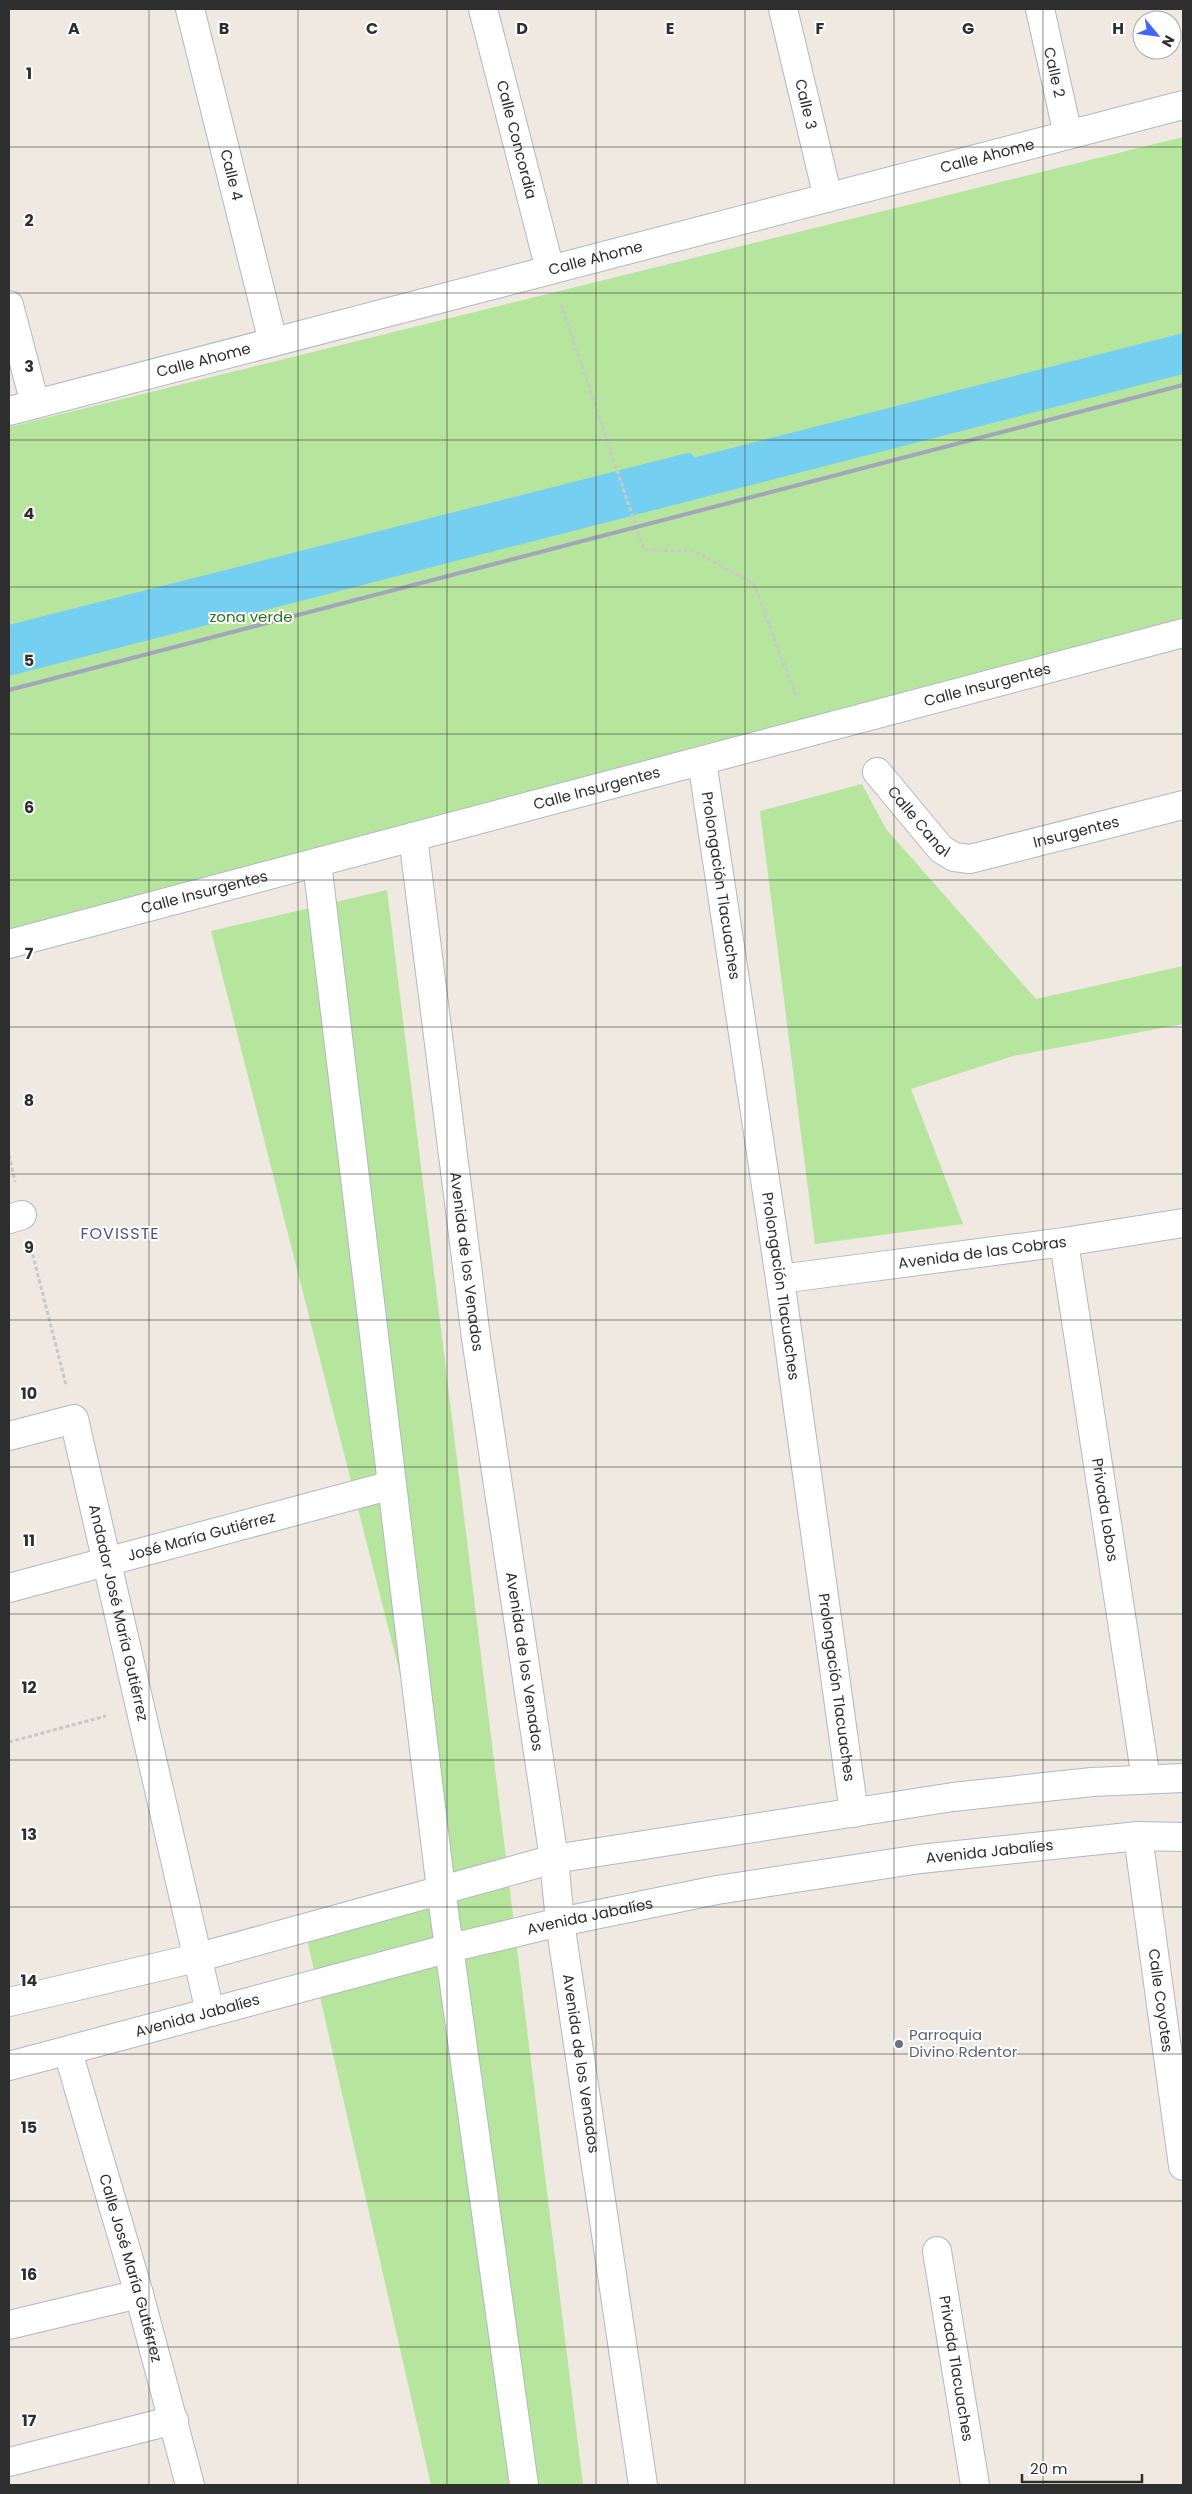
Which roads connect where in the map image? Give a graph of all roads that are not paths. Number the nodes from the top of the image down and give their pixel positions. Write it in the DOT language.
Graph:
graph roads {
  1 [pos="190,9"];
  2 [pos="483,9"];
  3 [pos="782,9"];
  4 [pos="1040,9"];
  5 [pos="1183,105"];
  6 [pos="1068,135"];
  7 [pos="828,198"];
  8 [pos="550,270"];
  9 [pos="9,305"];
  10 [pos="273,342"];
  11 [pos="22,407"];
  12 [pos="1183,633"];
  13 [pos="702,761"];
  14 [pos="877,772"];
  15 [pos="1183,805"];
  16 [pos="414,837"];
  17 [pos="970,859"];
  18 [pos="317,862"];
  19 [pos="9,944"];
  20 [pos="1183,1223"];
  21 [pos="1064,1242"];
  22 [pos="780,1279"];
  23 [pos="9,1436"];
  24 [pos="392,1485"];
  25 [pos="108,1563"];
  26 [pos="9,1588"];
  27 [pos="1183,1778"];
  28 [pos="1146,1779"];
  29 [pos="854,1814"];
  30 [pos="1138,1836"];
  31 [pos="1183,1837"];
  32 [pos="554,1859"];
  33 [pos="441,1890"];
  34 [pos="560,1922"];
  35 [pos="450,1948"];
  36 [pos="196,1958"];
  37 [pos="9,2002"];
  38 [pos="210,2012"];
  39 [pos="68,2052"];
  40 [pos="9,2066"];
  41 [pos="1183,2166"];
  42 [pos="937,2252"];
  43 [pos="138,2294"];
  44 [pos="9,2325"];
  45 [pos="174,2420"];
  46 [pos="9,2462"];
  47 [pos="190,2485"];
  48 [pos="524,2485"];
  49 [pos="643,2485"];
  50 [pos="975,2485"];
  1 -- 10 [label="street, Calle 4"];
  2 -- 8 [label="street, Calle Concordia"];
  3 -- 7 [label="street, Calle 3"];
  4 -- 6 [label="street, Calle 2"];
  5 -- 6 [label="street, Calle Ahome"];
  6 -- 7 [label="street, Calle Ahome"];
  7 -- 8 [label="street, Calle Ahome"];
  8 -- 10 [label="street, Calle Ahome"];
  9 -- 11 [label="street"];
  10 -- 11 [label="street, Calle Ahome"];
  12 -- 13 [label="street, Calle Insurgentes"];
  13 -- 16 [label="street, Calle Insurgentes"];
  13 -- 22 [label="street, Prolongación Tlacuaches"];
  14 -- 17 [label="street, Calle Canal"];
  15 -- 17 [label="street, Insurgentes"];
  16 -- 18 [label="street, Calle Insurgentes"];
  16 -- 32 [label="street, Avenida de los Venados"];
  18 -- 19 [label="street, Calle Insurgentes"];
  18 -- 24 [label="street"];
  20 -- 21 [label="street, Avenida de las Cobras"];
  21 -- 22 [label="street, Avenida de las Cobras"];
  21 -- 28 [label="street, Privada Lobos"];
  22 -- 29 [label="street, Prolongación Tlacuaches"];
  23 -- 25 [label="street, Andador José María Gutiérrez"];
  24 -- 25 [label="street, José María Gutiérrez"];
  24 -- 33 [label="street"];
  25 -- 26 [label="street, José María Gutiérrez"];
  25 -- 36 [label="street, Andador José María Gutiérrez"];
  27 -- 28 [label="street"];
  28 -- 29 [label="street"];
  29 -- 32 [label="street"];
  30 -- 31 [label="street, Avenida Jabalíes"];
  30 -- 34 [label="street, Avenida Jabalíes"];
  30 -- 41 [label="street, Calle Coyotes"];
  32 -- 33 [label="street"];
  32 -- 34 [label="street, Avenida de los Venados"];
  33 -- 35 [label="street"];
  33 -- 36 [label="street"];
  34 -- 35 [label="street, Avenida Jabalíes"];
  34 -- 49 [label="street, Avenida de los Venados"];
  35 -- 38 [label="street, Avenida Jabalíes"];
  35 -- 48 [label="street"];
  36 -- 37 [label="street"];
  36 -- 38 [label="street, Andador José María Gutiérrez"];
  38 -- 39 [label="street, Avenida Jabalíes"];
  39 -- 40 [label="street, Avenida Jabalíes"];
  39 -- 43 [label="street, Calle José María Gutiérrez"];
  42 -- 50 [label="street, Privada Tlacuaches"];
  43 -- 44 [label="street"];
  43 -- 45 [label="street, Calle José María Gutiérrez"];
  45 -- 46 [label="street"];
  45 -- 47 [label="street, Calle José María Gutiérrez"];
}
